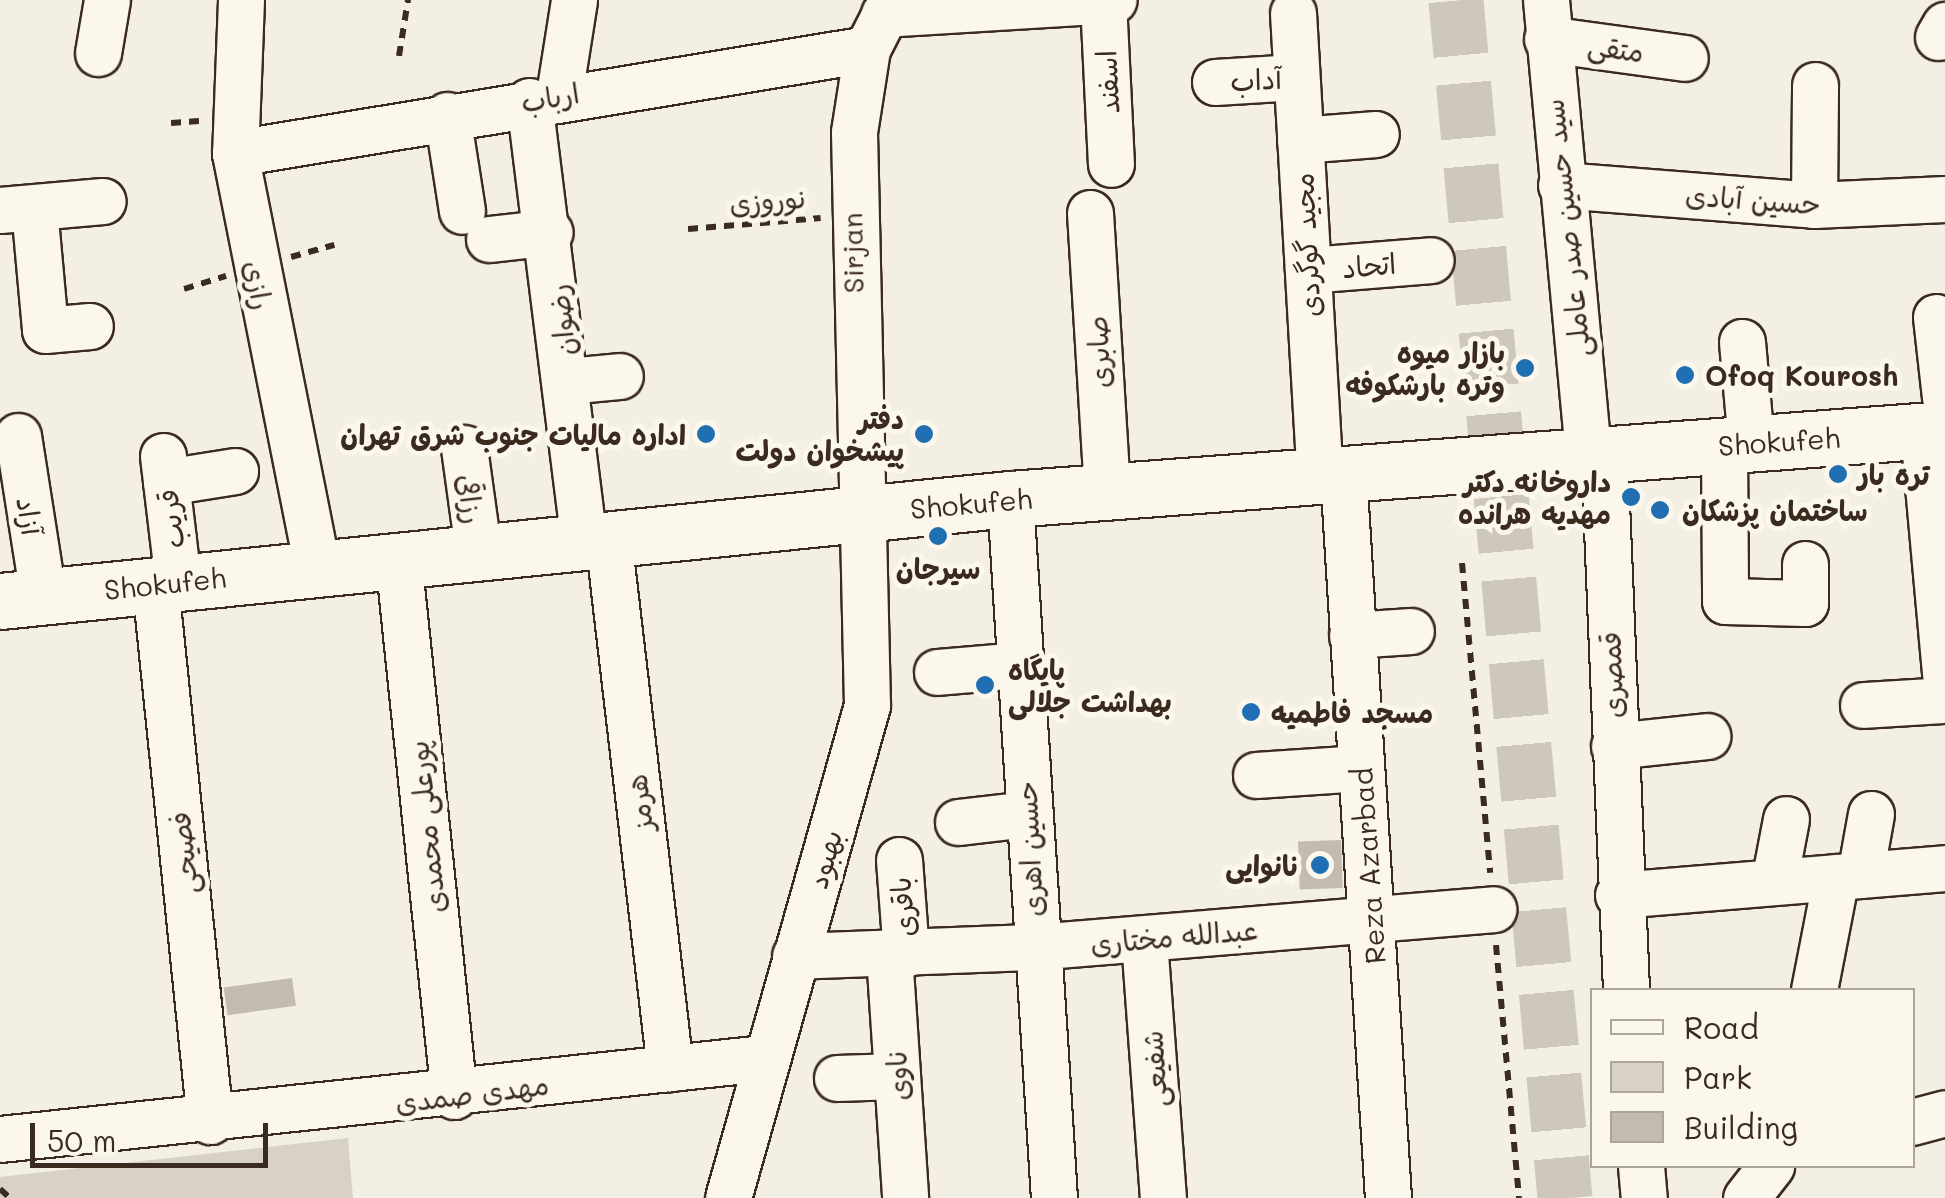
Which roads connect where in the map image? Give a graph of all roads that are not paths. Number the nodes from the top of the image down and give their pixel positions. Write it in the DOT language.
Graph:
graph roads {
  1 [pos="106,0"];
  2 [pos="241,0"];
  3 [pos="574,0"];
  4 [pos="1114,0"];
  5 [pos="1102,1"];
  6 [pos="1293,13"];
  7 [pos="1547,20"];
  8 [pos="881,21"];
  9 [pos="98,52"];
  10 [pos="1685,58"];
  11 [pos="1296,77"];
  12 [pos="1215,82"];
  13 [pos="1814,85"];
  14 [pos="544,98"];
  15 [pos="447,115"];
  16 [pos="1376,134"];
  17 [pos="1300,140"];
  18 [pos="235,153"];
  19 [pos="1111,164"];
  20 [pos="1561,185"];
  21 [pos="1945,198"];
  22 [pos="103,201"];
  23 [pos="1814,205"];
  24 [pos="17,209"];
  25 [pos="1090,213"];
  26 [pos="550,232"];
  27 [pos="1431,260"];
  28 [pos="1308,270"];
  29 [pos="1936,317"];
  30 [pos="90,326"];
  31 [pos="1742,342"];
  32 [pos="620,376"];
  33 [pos="567,380"];
  34 [pos="1938,419"];
  35 [pos="18,436"];
  36 [pos="1738,444"];
  37 [pos="464,448"];
  38 [pos="1596,455"];
  39 [pos="235,471"];
  40 [pos="1332,475"];
  41 [pos="1107,492"];
  42 [pos="1010,500"];
  43 [pos="857,513"];
  44 [pos="596,539"];
  45 [pos="478,550"];
  46 [pos="398,558"];
  47 [pos="1805,564"];
  48 [pos="317,567"];
  49 [pos="166,583"];
  50 [pos="22,599"];
  51 [pos="1411,631"];
  52 [pos="1352,635"];
  53 [pos="1018,665"];
  54 [pos="937,672"];
  55 [pos="1945,675"];
  56 [pos="1945,700"];
  57 [pos="1863,705"];
  58 [pos="1707,736"];
  59 [pos="1614,746"];
  60 [pos="1361,768"];
  61 [pos="1256,775"];
  62 [pos="1027,814"];
  63 [pos="1871,814"];
  64 [pos="1786,819"];
  65 [pos="958,822"];
  66 [pos="898,860"];
  67 [pos="1945,868"];
  68 [pos="1848,876"];
  69 [pos="1774,882"];
  70 [pos="1618,896"];
  71 [pos="1493,909"];
  72 [pos="1374,917"];
  73 [pos="1144,940"];
  74 [pos="1034,947"];
  75 [pos="898,954"];
  76 [pos="795,956"];
  77 [pos="1626,988"];
  78 [pos="1815,988"];
  79 [pos="764,1058"];
  80 [pos="670,1068"];
  81 [pos="897,1076"];
  82 [pos="837,1078"];
  83 [pos="454,1096"];
  84 [pos="1945,1114"];
  85 [pos="210,1121"];
  86 [pos="1915,1121"];
  87 [pos="0,1138"];
  88 [pos="1641,1168"];
  89 [pos="1769,1168"];
  90 [pos="728,1198"];
  91 [pos="905,1198"];
  92 [pos="1054,1198"];
  93 [pos="1163,1198"];
  94 [pos="1388,1198"];
  95 [pos="1644,1198"];
  96 [pos="1746,1198"];
  1 -- 9 [label="street"];
  2 -- 18 [label="street, رازی"];
  3 -- 14 [label="street, رضوان"];
  4 -- 5 [label="street, ارباب"];
  5 -- 8 [label="street, ارباب"];
  5 -- 19 [label="street, اسفند"];
  6 -- 11 [label="street, مجید گوگردی"];
  7 -- 10 [label="street, متقی"];
  7 -- 20 [label="street, سید حسین صدر عاملی"];
  8 -- 14 [label="street, ارباب"];
  8 -- 43 [label="street, Sirjan"];
  11 -- 12 [label="street, آداب"];
  11 -- 17 [label="street, مجید گوگردی"];
  13 -- 23 [label="street"];
  14 -- 15 [label="street, ارباب"];
  14 -- 26 [label="street, رضوان"];
  15 -- 18 [label="street, ارباب"];
  15 -- 26 [label="street"];
  16 -- 17 [label="street"];
  17 -- 28 [label="street, مجید گوگردی"];
  18 -- 48 [label="street, رازی"];
  20 -- 23 [label="street, حسین آبادی"];
  20 -- 38 [label="street, سید حسین صدر عاملی"];
  21 -- 23 [label="street, حسین آبادی"];
  22 -- 24 [label="street"];
  24 -- 30 [label="street"];
  25 -- 41 [label="street, صابری"];
  26 -- 33 [label="street, رضوان"];
  27 -- 28 [label="street, اتحاد"];
  28 -- 40 [label="street, مجید گوگردی"];
  29 -- 34 [label="street"];
  31 -- 36 [label="street"];
  32 -- 33 [label="street"];
  33 -- 44 [label="street, رضوان"];
  34 -- 36 [label="main road, Shokufeh"];
  34 -- 55 [label="street"];
  35 -- 50 [label="street, آزاد"];
  36 -- 38 [label="main road, Shokufeh"];
  36 -- 47 [label="street"];
  37 -- 45 [label="street, رزاقی"];
  38 -- 40 [label="main road, Shokufeh"];
  38 -- 59 [label="street, قمصری"];
  39 -- 49 [label="street, قریب"];
  40 -- 41 [label="main road, Shokufeh"];
  40 -- 52 [label="street, Reza Azarbad"];
  41 -- 42 [label="main road, Shokufeh"];
  42 -- 43 [label="main road, Shokufeh"];
  42 -- 53 [label="street, حسین اهری"];
  43 -- 44 [label="main road, Shokufeh"];
  43 -- 76 [label="street, بهبود"];
  44 -- 45 [label="main road, Shokufeh"];
  44 -- 80 [label="street, هرمز"];
  45 -- 46 [label="main road, Shokufeh"];
  46 -- 48 [label="main road, Shokufeh"];
  46 -- 83 [label="street, پورعلی محمدی"];
  48 -- 49 [label="main road, Shokufeh"];
  49 -- 50 [label="main road, Shokufeh"];
  49 -- 85 [label="street, فصیحی"];
  51 -- 52 [label="street"];
  52 -- 60 [label="street, Reza Azarbad"];
  53 -- 54 [label="street"];
  53 -- 62 [label="street, حسین اهری"];
  56 -- 57 [label="street"];
  58 -- 59 [label="street"];
  59 -- 70 [label="street, قمصری"];
  60 -- 61 [label="street"];
  60 -- 72 [label="street, Reza Azarbad"];
  62 -- 65 [label="street"];
  62 -- 74 [label="street, حسین اهری"];
  63 -- 68 [label="street"];
  64 -- 69 [label="street"];
  66 -- 75 [label="street, باقری"];
  67 -- 68 [label="street"];
  68 -- 69 [label="street"];
  68 -- 78 [label="street"];
  69 -- 70 [label="street"];
  70 -- 77 [label="street, قمصری"];
  71 -- 72 [label="street, عبدالله مختاری"];
  72 -- 73 [label="street, عبدالله مختاری"];
  72 -- 94 [label="street, Reza Azarbad"];
  73 -- 74 [label="street, عبدالله مختاری"];
  73 -- 93 [label="street, شفیعی"];
  74 -- 75 [label="street, عبدالله مختاری"];
  74 -- 92 [label="street, حسین اهری"];
  75 -- 76 [label="street, عبدالله مختاری"];
  75 -- 81 [label="street, ناوی"];
  76 -- 79 [label="street, بهبود"];
  79 -- 80 [label="street, مهدی صمدی"];
  79 -- 90 [label="street, بهبود"];
  80 -- 83 [label="street, مهدی صمدی"];
  81 -- 82 [label="street"];
  81 -- 91 [label="street, ناوی"];
  83 -- 85 [label="street, مهدی صمدی"];
  84 -- 86 [label="street"];
  85 -- 87 [label="street, مهدی صمدی"];
  88 -- 95 [label="street"];
  89 -- 96 [label="street"];
}
